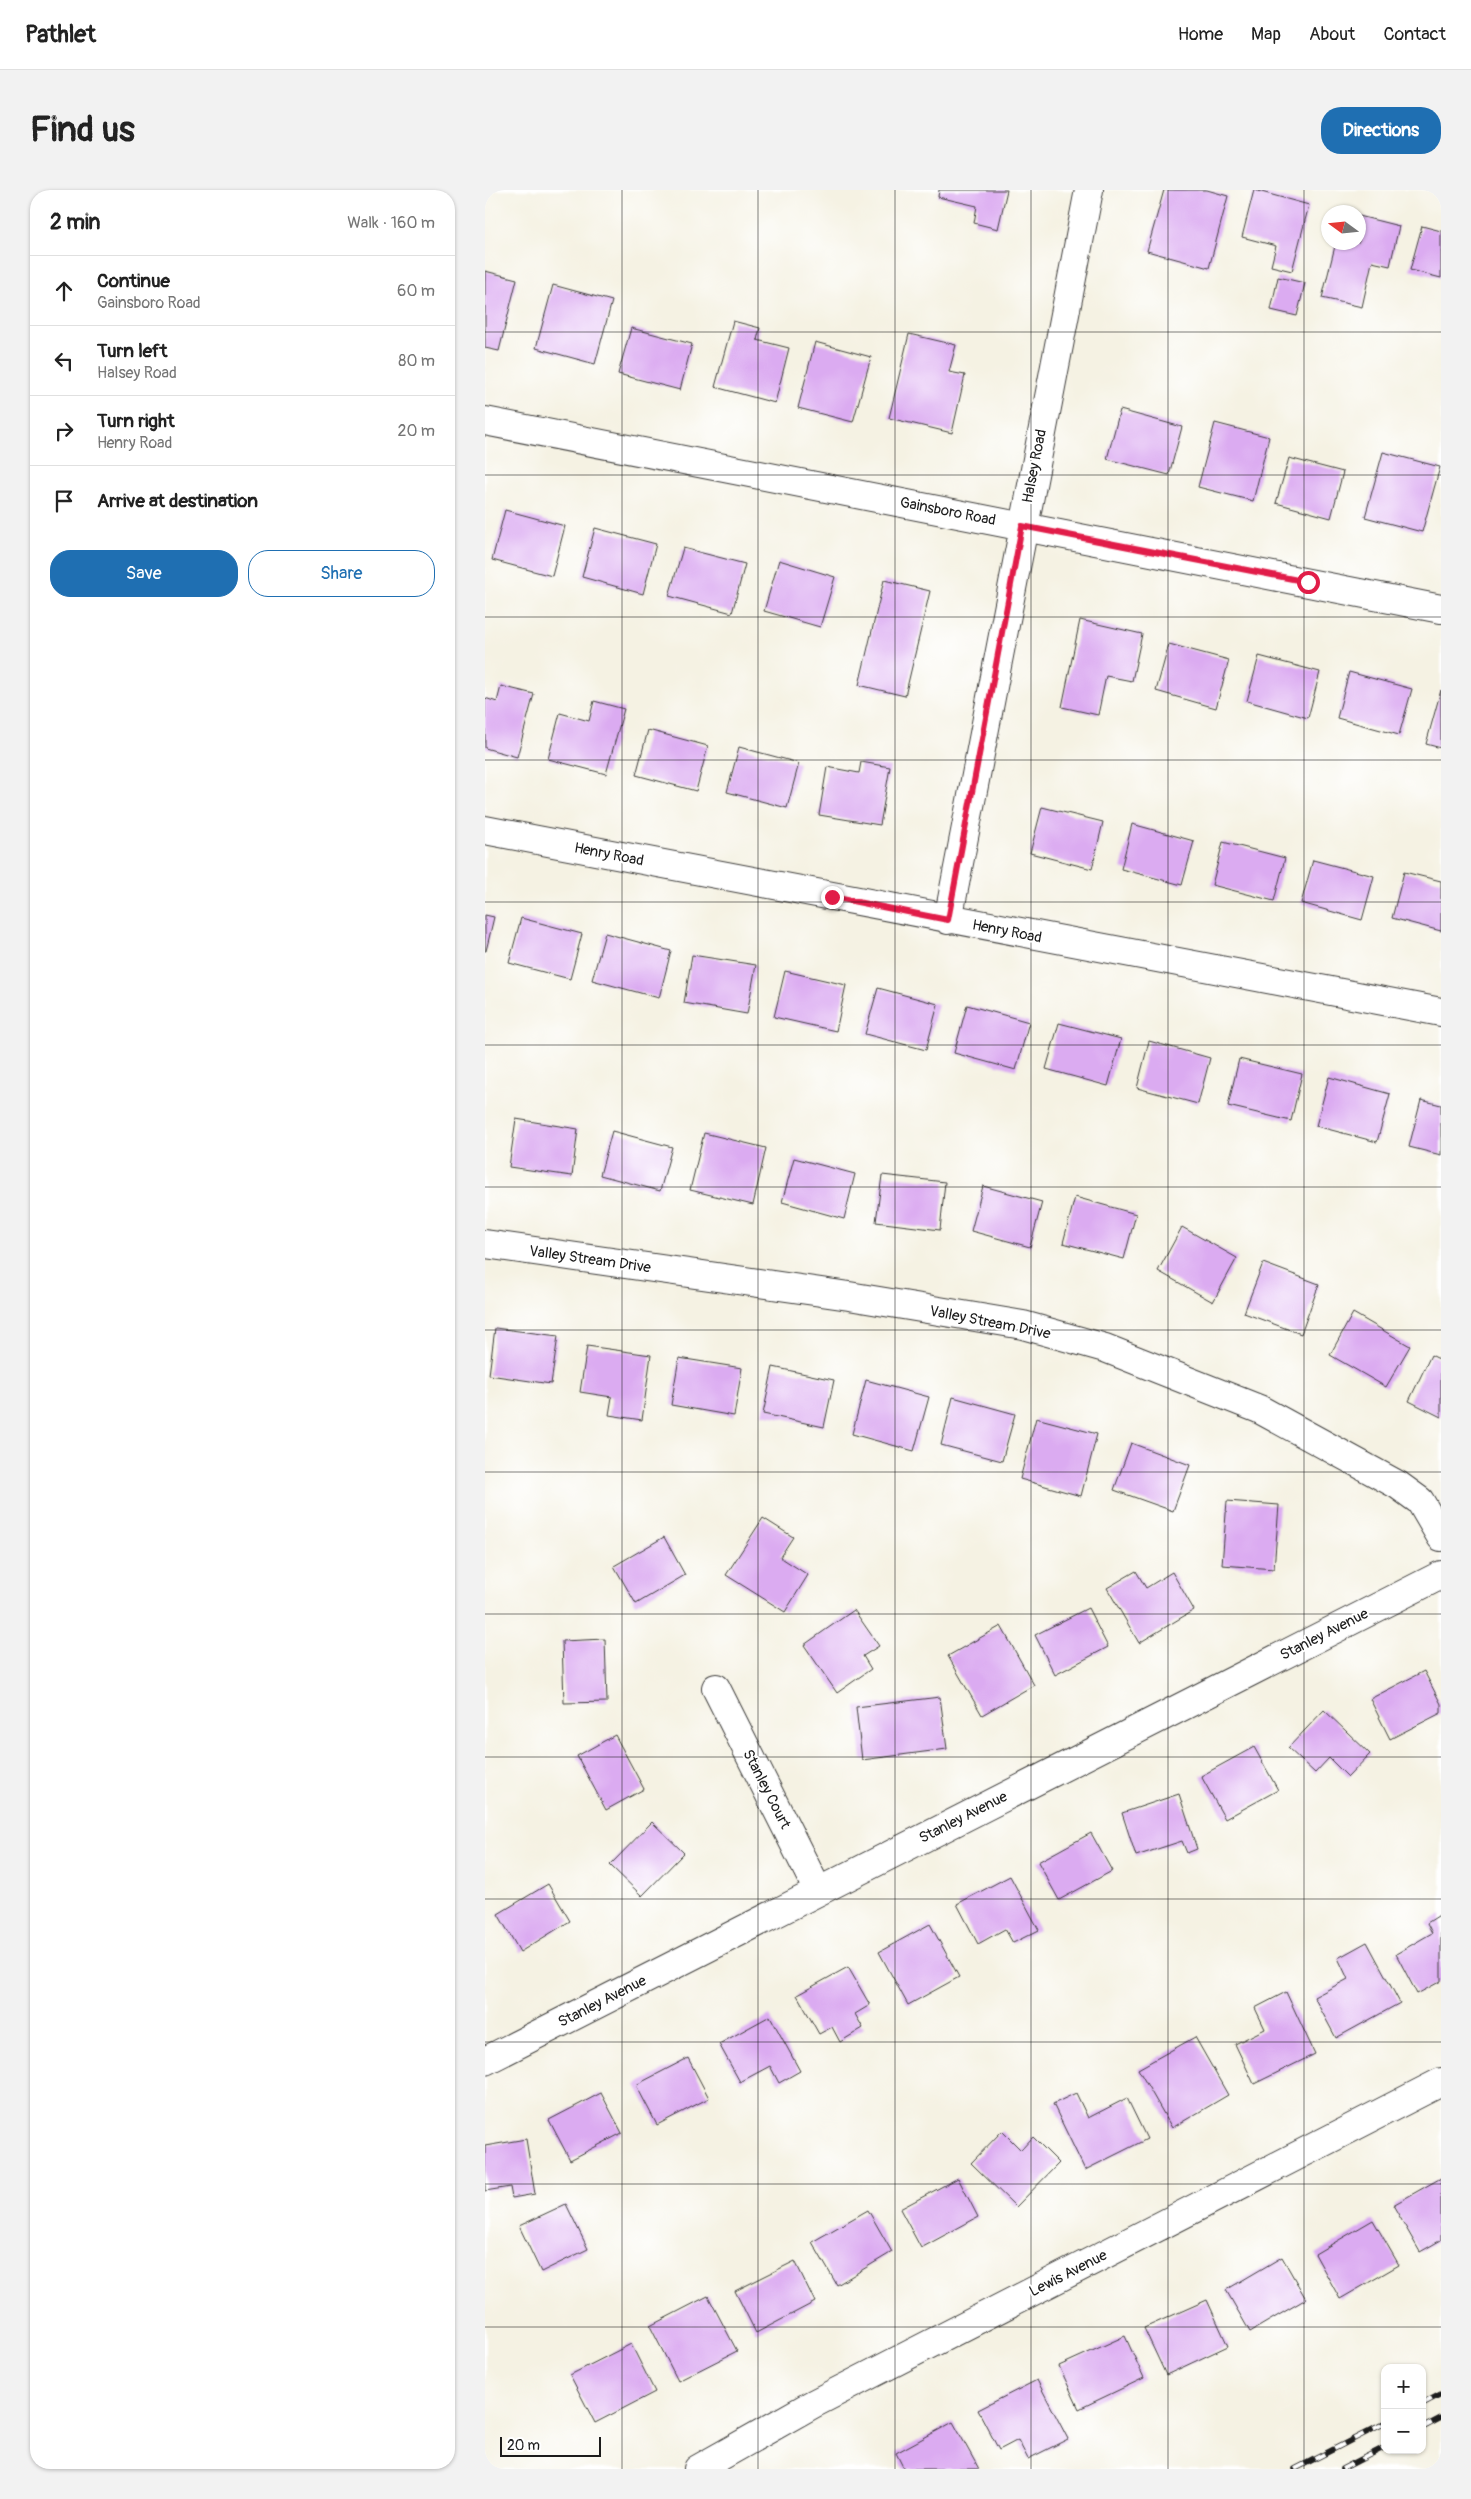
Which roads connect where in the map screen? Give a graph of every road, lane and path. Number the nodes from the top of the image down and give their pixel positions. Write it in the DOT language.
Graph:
graph roads {
  1 [pos="1089,190"];
  2 [pos="485,421"];
  3 [pos="1022,526"];
  4 [pos="1441,609"];
  5 [pos="485,830"];
  6 [pos="948,920"];
  7 [pos="1441,1012"];
  8 [pos="485,1244"];
  9 [pos="1441,1537"];
  10 [pos="1441,1575"];
  11 [pos="715,1688"];
  12 [pos="818,1891"];
  13 [pos="485,2060"];
  14 [pos="1441,2082"];
  15 [pos="698,2469"];
  1 -- 3 [label="street, Halsey Road"];
  2 -- 3 [label="street, Gainsboro Road"];
  3 -- 4 [label="street, Gainsboro Road"];
  3 -- 6 [label="street, Halsey Road"];
  5 -- 6 [label="street, Henry Road"];
  6 -- 7 [label="street, Henry Road"];
  8 -- 9 [label="street, Valley Stream Drive"];
  10 -- 12 [label="street, Stanley Avenue"];
  11 -- 12 [label="street, Stanley Court"];
  12 -- 13 [label="street, Stanley Avenue"];
  14 -- 15 [label="street, Lewis Avenue"];
}
